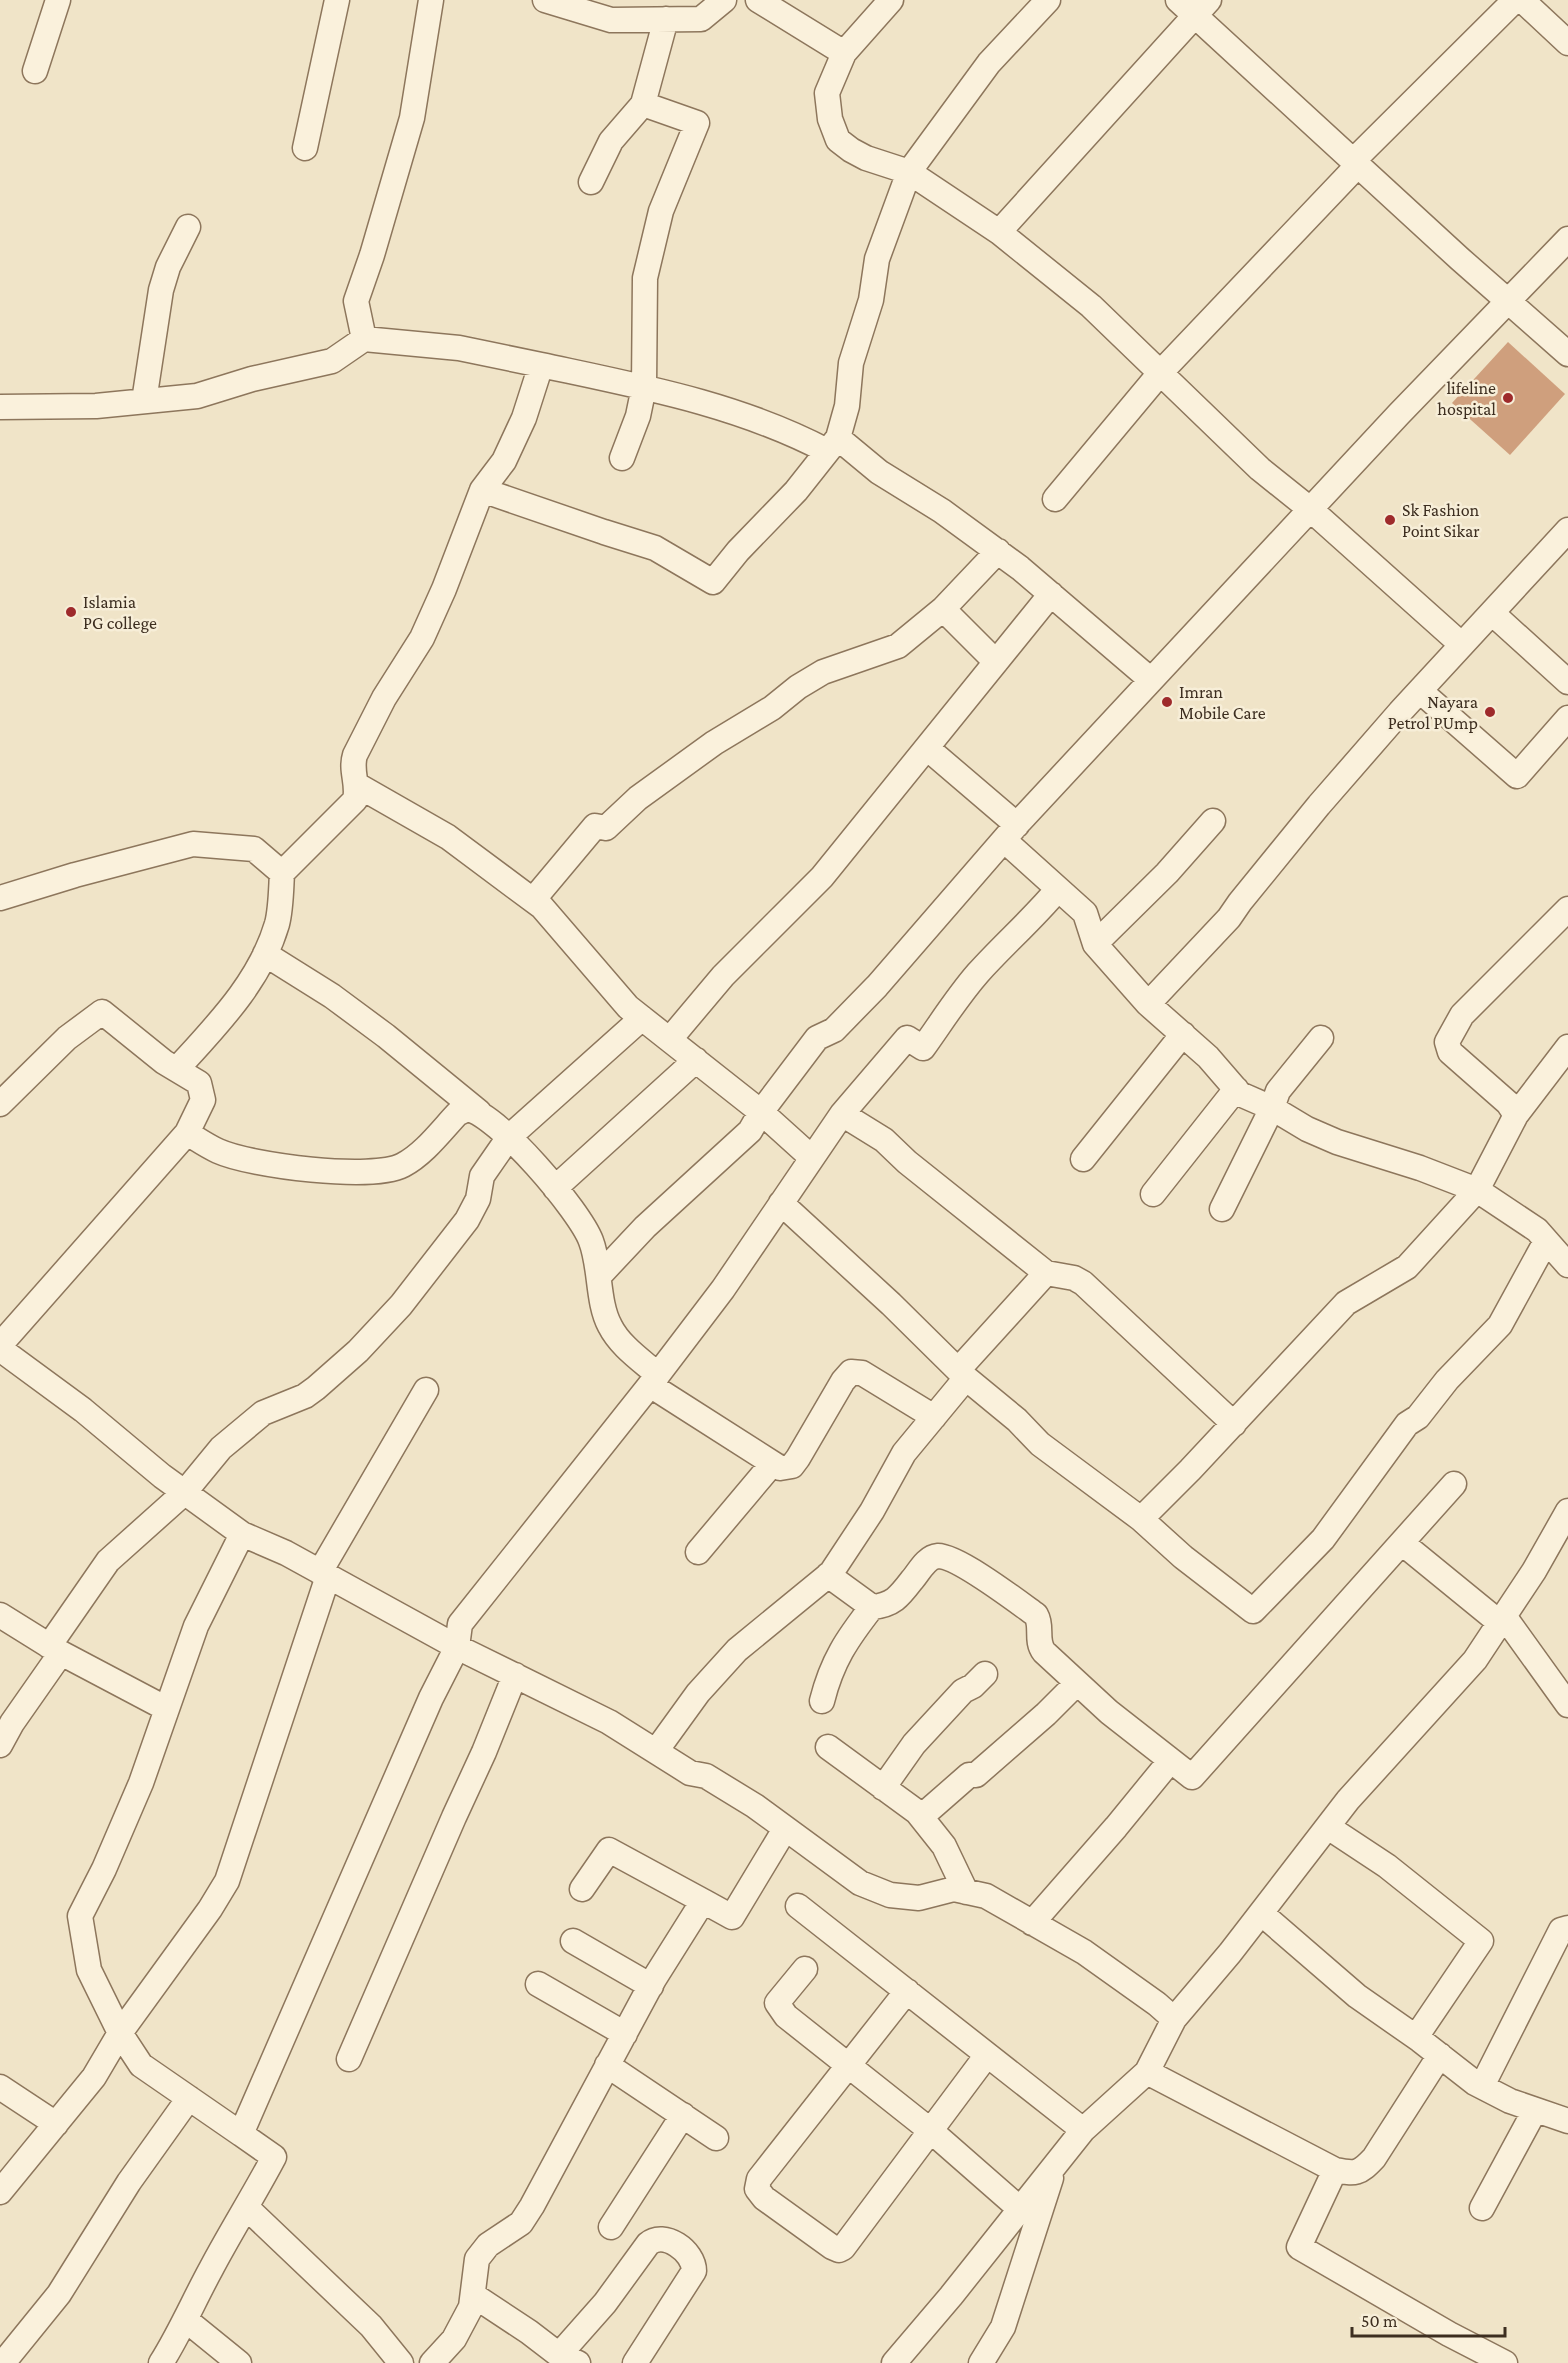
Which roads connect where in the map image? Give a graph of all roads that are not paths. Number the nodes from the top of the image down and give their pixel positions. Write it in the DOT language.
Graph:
graph roads {
  1 [pos="58,0"];
  2 [pos="337,0"];
  3 [pos="431,0"];
  4 [pos="545,0"];
  5 [pos="724,0"];
  6 [pos="758,0"];
  7 [pos="891,0"];
  8 [pos="1048,0"];
  9 [pos="1515,0"];
  10 [pos="1522,0"];
  11 [pos="1194,5"];
  12 [pos="666,19"];
  13 [pos="1568,43"];
  14 [pos="844,53"];
  15 [pos="35,70"];
  16 [pos="643,104"];
  17 [pos="305,148"];
  18 [pos="1356,163"];
  19 [pos="909,172"];
  20 [pos="591,182"];
  21 [pos="188,227"];
  22 [pos="999,232"];
  23 [pos="1568,239"];
  24 [pos="1508,301"];
  25 [pos="364,339"];
  26 [pos="1568,354"];
  27 [pos="541,366"];
  28 [pos="1161,372"];
  29 [pos="644,387"];
  30 [pos="144,401"];
  31 [pos="0,407"];
  32 [pos="833,445"];
  33 [pos="621,458"];
  34 [pos="482,490"];
  35 [pos="1055,499"];
  36 [pos="1310,509"];
  37 [pos="1568,530"];
  38 [pos="998,551"];
  39 [pos="1051,594"];
  40 [pos="943,609"];
  41 [pos="1492,613"];
  42 [pos="1462,645"];
  43 [pos="996,662"];
  44 [pos="1151,680"];
  45 [pos="1568,682"];
  46 [pos="1420,691"];
  47 [pos="1568,718"];
  48 [pos="927,748"];
  49 [pos="357,785"];
  50 [pos="1213,821"];
  51 [pos="1010,832"];
  52 [pos="282,873"];
  53 [pos="1058,889"];
  54 [pos="0,898"];
  55 [pos="533,900"];
  56 [pos="1568,909"];
  57 [pos="1095,944"];
  58 [pos="266,954"];
  59 [pos="1148,1004"];
  60 [pos="642,1018"];
  61 [pos="1183,1034"];
  62 [pos="1322,1038"];
  63 [pos="670,1039"];
  64 [pos="1568,1047"];
  65 [pos="696,1060"];
  66 [pos="177,1069"];
  67 [pos="1236,1089"];
  68 [pos="0,1104"];
  69 [pos="1272,1108"];
  70 [pos="479,1112"];
  71 [pos="761,1112"];
  72 [pos="842,1114"];
  73 [pos="1516,1115"];
  74 [pos="187,1132"];
  75 [pos="509,1137"];
  76 [pos="812,1158"];
  77 [pos="1083,1159"];
  78 [pos="555,1188"];
  79 [pos="1477,1190"];
  80 [pos="1152,1194"];
  81 [pos="781,1203"];
  82 [pos="1222,1209"];
  83 [pos="1546,1241"];
  84 [pos="1568,1265"];
  85 [pos="1046,1273"];
  86 [pos="599,1276"];
  87 [pos="0,1347"];
  88 [pos="962,1374"];
  89 [pos="654,1380"];
  90 [pos="426,1390"];
  91 [pos="933,1417"];
  92 [pos="1234,1424"];
  93 [pos="772,1464"];
  94 [pos="1454,1484"];
  95 [pos="184,1492"];
  96 [pos="1568,1511"];
  97 [pos="1141,1519"];
  98 [pos="242,1534"];
  99 [pos="1402,1543"];
  100 [pos="698,1552"];
  101 [pos="324,1574"];
  102 [pos="828,1575"];
  103 [pos="872,1607"];
  104 [pos="0,1615"];
  105 [pos="1502,1619"];
  106 [pos="457,1647"];
  107 [pos="55,1649"];
  108 [pos="986,1674"];
  109 [pos="515,1675"];
  110 [pos="1076,1684"];
  111 [pos="822,1701"];
  112 [pos="1568,1705"];
  113 [pos="166,1709"];
  114 [pos="0,1745"];
  115 [pos="828,1747"];
  116 [pos="656,1751"];
  117 [pos="1170,1761"];
  118 [pos="883,1788"];
  119 [pos="921,1816"];
  120 [pos="1328,1827"];
  121 [pos="785,1828"];
  122 [pos="582,1889"];
  123 [pos="966,1892"];
  124 [pos="703,1900"];
  125 [pos="798,1906"];
  126 [pos="1261,1913"];
  127 [pos="1032,1923"];
  128 [pos="1568,1928"];
  129 [pos="573,1941"];
  130 [pos="805,1969"];
  131 [pos="538,1984"];
  132 [pos="651,1986"];
  133 [pos="907,1991"];
  134 [pos="1174,2019"];
  135 [pos="120,2033"];
  136 [pos="625,2034"];
  137 [pos="1416,2037"];
  138 [pos="987,2055"];
  139 [pos="1440,2055"];
  140 [pos="349,2059"];
  141 [pos="607,2065"];
  142 [pos="848,2066"];
  143 [pos="1147,2072"];
  144 [pos="1482,2086"];
  145 [pos="0,2087"];
  146 [pos="189,2098"];
  147 [pos="1535,2110"];
  148 [pos="682,2115"];
  149 [pos="1568,2121"];
  150 [pos="56,2124"];
  151 [pos="1083,2130"];
  152 [pos="931,2131"];
  153 [pos="241,2134"];
  154 [pos="716,2138"];
  155 [pos="1056,2163"];
  156 [pos="1335,2170"];
  157 [pos="0,2193"];
  158 [pos="246,2207"];
  159 [pos="1482,2208"];
  160 [pos="1020,2209"];
  161 [pos="611,2227"];
  162 [pos="472,2295"];
  163 [pos="186,2320"];
  164 [pos="569,2359"];
  165 [pos="3,2363"];
  166 [pos="161,2363"];
  167 [pos="239,2363"];
  168 [pos="401,2363"];
  169 [pos="432,2363"];
  170 [pos="635,2363"];
  171 [pos="894,2363"];
  172 [pos="981,2363"];
  173 [pos="1505,2363"];
  1 -- 15 [label="street"];
  2 -- 17 [label="street"];
  3 -- 25 [label="street"];
  4 -- 12 [label="street"];
  5 -- 12 [label="street"];
  6 -- 14 [label="street"];
  7 -- 14 [label="street"];
  8 -- 19 [label="street"];
  9 -- 18 [label="street"];
  10 -- 13 [label="street"];
  11 -- 18 [label="street"];
  11 -- 22 [label="street"];
  12 -- 16 [label="street"];
  14 -- 19 [label="street"];
  16 -- 20 [label="street"];
  16 -- 29 [label="street"];
  18 -- 24 [label="street"];
  18 -- 28 [label="street"];
  19 -- 22 [label="street"];
  19 -- 32 [label="street"];
  21 -- 30 [label="street"];
  22 -- 28 [label="street"];
  23 -- 24 [label="street"];
  24 -- 26 [label="street"];
  24 -- 36 [label="street"];
  25 -- 27 [label="street"];
  25 -- 30 [label="street"];
  27 -- 29 [label="street"];
  27 -- 34 [label="street"];
  28 -- 35 [label="street"];
  28 -- 36 [label="street"];
  29 -- 32 [label="street"];
  29 -- 33 [label="street"];
  30 -- 31 [label="street"];
  32 -- 34 [label="street"];
  32 -- 38 [label="street"];
  34 -- 49 [label="street"];
  36 -- 42 [label="street"];
  36 -- 44 [label="street"];
  37 -- 41 [label="street"];
  38 -- 39 [label="street"];
  38 -- 40 [label="street"];
  39 -- 43 [label="street"];
  39 -- 44 [label="street"];
  40 -- 43 [label="street"];
  40 -- 55 [label="street"];
  41 -- 42 [label="street"];
  41 -- 45 [label="street"];
  42 -- 46 [label="street"];
  43 -- 48 [label="street"];
  44 -- 51 [label="street"];
  46 -- 47 [label="street"];
  46 -- 59 [label="street"];
  48 -- 51 [label="street"];
  48 -- 63 [label="street"];
  49 -- 52 [label="street"];
  49 -- 55 [label="street"];
  50 -- 57 [label="street"];
  51 -- 53 [label="street"];
  51 -- 71 [label="street"];
  52 -- 54 [label="street"];
  52 -- 58 [label="street"];
  53 -- 57 [label="street"];
  53 -- 72 [label="street"];
  55 -- 60 [label="street"];
  56 -- 73 [label="street"];
  57 -- 59 [label="street"];
  58 -- 66 [label="street"];
  58 -- 70 [label="street"];
  59 -- 61 [label="street"];
  60 -- 63 [label="street"];
  60 -- 75 [label="street"];
  61 -- 67 [label="street"];
  61 -- 77 [label="street"];
  62 -- 69 [label="street"];
  63 -- 65 [label="street"];
  64 -- 73 [label="street"];
  65 -- 71 [label="street"];
  65 -- 78 [label="street"];
  66 -- 68 [label="street"];
  66 -- 74 [label="street"];
  67 -- 69 [label="street"];
  67 -- 80 [label="street"];
  69 -- 79 [label="street"];
  69 -- 82 [label="street"];
  70 -- 74 [label="street"];
  70 -- 75 [label="street"];
  71 -- 76 [label="street"];
  71 -- 86 [label="street"];
  72 -- 76 [label="street"];
  72 -- 85 [label="street"];
  73 -- 79 [label="street"];
  74 -- 87 [label="street"];
  75 -- 78 [label="street"];
  75 -- 95 [label="street"];
  76 -- 81 [label="street"];
  78 -- 86 [label="street"];
  79 -- 83 [label="street"];
  79 -- 92 [label="street"];
  81 -- 88 [label="street"];
  81 -- 89 [label="street"];
  83 -- 84 [label="street"];
  83 -- 97 [label="street"];
  85 -- 88 [label="street"];
  85 -- 92 [label="street"];
  86 -- 89 [label="street"];
  87 -- 95 [label="street"];
  88 -- 91 [label="street"];
  88 -- 97 [label="street"];
  89 -- 93 [label="street"];
  89 -- 106 [label="street"];
  90 -- 101 [label="street"];
  91 -- 93 [label="street"];
  91 -- 102 [label="street"];
  92 -- 97 [label="street"];
  93 -- 100 [label="street"];
  94 -- 99 [label="street"];
  95 -- 98 [label="street"];
  95 -- 107 [label="street"];
  96 -- 105 [label="street"];
  98 -- 101 [label="street"];
  98 -- 113 [label="street"];
  99 -- 105 [label="street"];
  99 -- 117 [label="street"];
  101 -- 106 [label="street"];
  101 -- 135 [label="street"];
  102 -- 103 [label="street"];
  102 -- 116 [label="street"];
  103 -- 110 [label="street"];
  103 -- 111 [label="street"];
  104 -- 107 [label="street"];
  105 -- 112 [label="street"];
  105 -- 120 [label="street"];
  106 -- 109 [label="street"];
  106 -- 153 [label="street"];
  107 -- 113 [label="street"];
  107 -- 114 [label="street"];
  108 -- 118 [label="street"];
  109 -- 116 [label="street"];
  109 -- 140 [label="street"];
  110 -- 117 [label="street"];
  110 -- 119 [label="street"];
  113 -- 135 [label="street"];
  115 -- 118 [label="street"];
  116 -- 121 [label="street"];
  117 -- 127 [label="street"];
  118 -- 119 [label="street"];
  119 -- 123 [label="street"];
  120 -- 126 [label="street"];
  120 -- 137 [label="street"];
  121 -- 123 [label="street"];
  121 -- 124 [label="street"];
  122 -- 124 [label="street"];
  123 -- 127 [label="street"];
  124 -- 132 [label="street"];
  125 -- 133 [label="street"];
  126 -- 134 [label="street"];
  126 -- 137 [label="street"];
  127 -- 134 [label="street"];
  128 -- 144 [label="street"];
  129 -- 132 [label="street"];
  130 -- 142 [label="street"];
  131 -- 136 [label="street"];
  132 -- 136 [label="street"];
  133 -- 138 [label="street"];
  133 -- 142 [label="street"];
  134 -- 143 [label="street"];
  135 -- 146 [label="street"];
  135 -- 150 [label="street"];
  136 -- 141 [label="street"];
  137 -- 139 [label="street"];
  138 -- 151 [label="street"];
  138 -- 152 [label="street"];
  139 -- 144 [label="street"];
  139 -- 156 [label="street"];
  141 -- 148 [label="street"];
  141 -- 162 [label="street"];
  142 -- 152 [label="street"];
  142 -- 152 [label="street"];
  143 -- 151 [label="street"];
  143 -- 156 [label="street"];
  144 -- 147 [label="street"];
  145 -- 150 [label="street"];
  146 -- 153 [label="street"];
  146 -- 165 [label="street"];
  147 -- 149 [label="street"];
  147 -- 159 [label="street"];
  148 -- 154 [label="street"];
  148 -- 161 [label="street"];
  150 -- 157 [label="street"];
  151 -- 155 [label="street"];
  152 -- 160 [label="street"];
  153 -- 158 [label="street"];
  155 -- 160 [label="street"];
  155 -- 172 [label="street"];
  156 -- 173 [label="street"];
  158 -- 163 [label="street"];
  158 -- 168 [label="street"];
  160 -- 171 [label="street"];
  162 -- 164 [label="street"];
  162 -- 169 [label="street"];
  163 -- 166 [label="street"];
  163 -- 167 [label="street"];
  164 -- 170 [label="street"];
}
